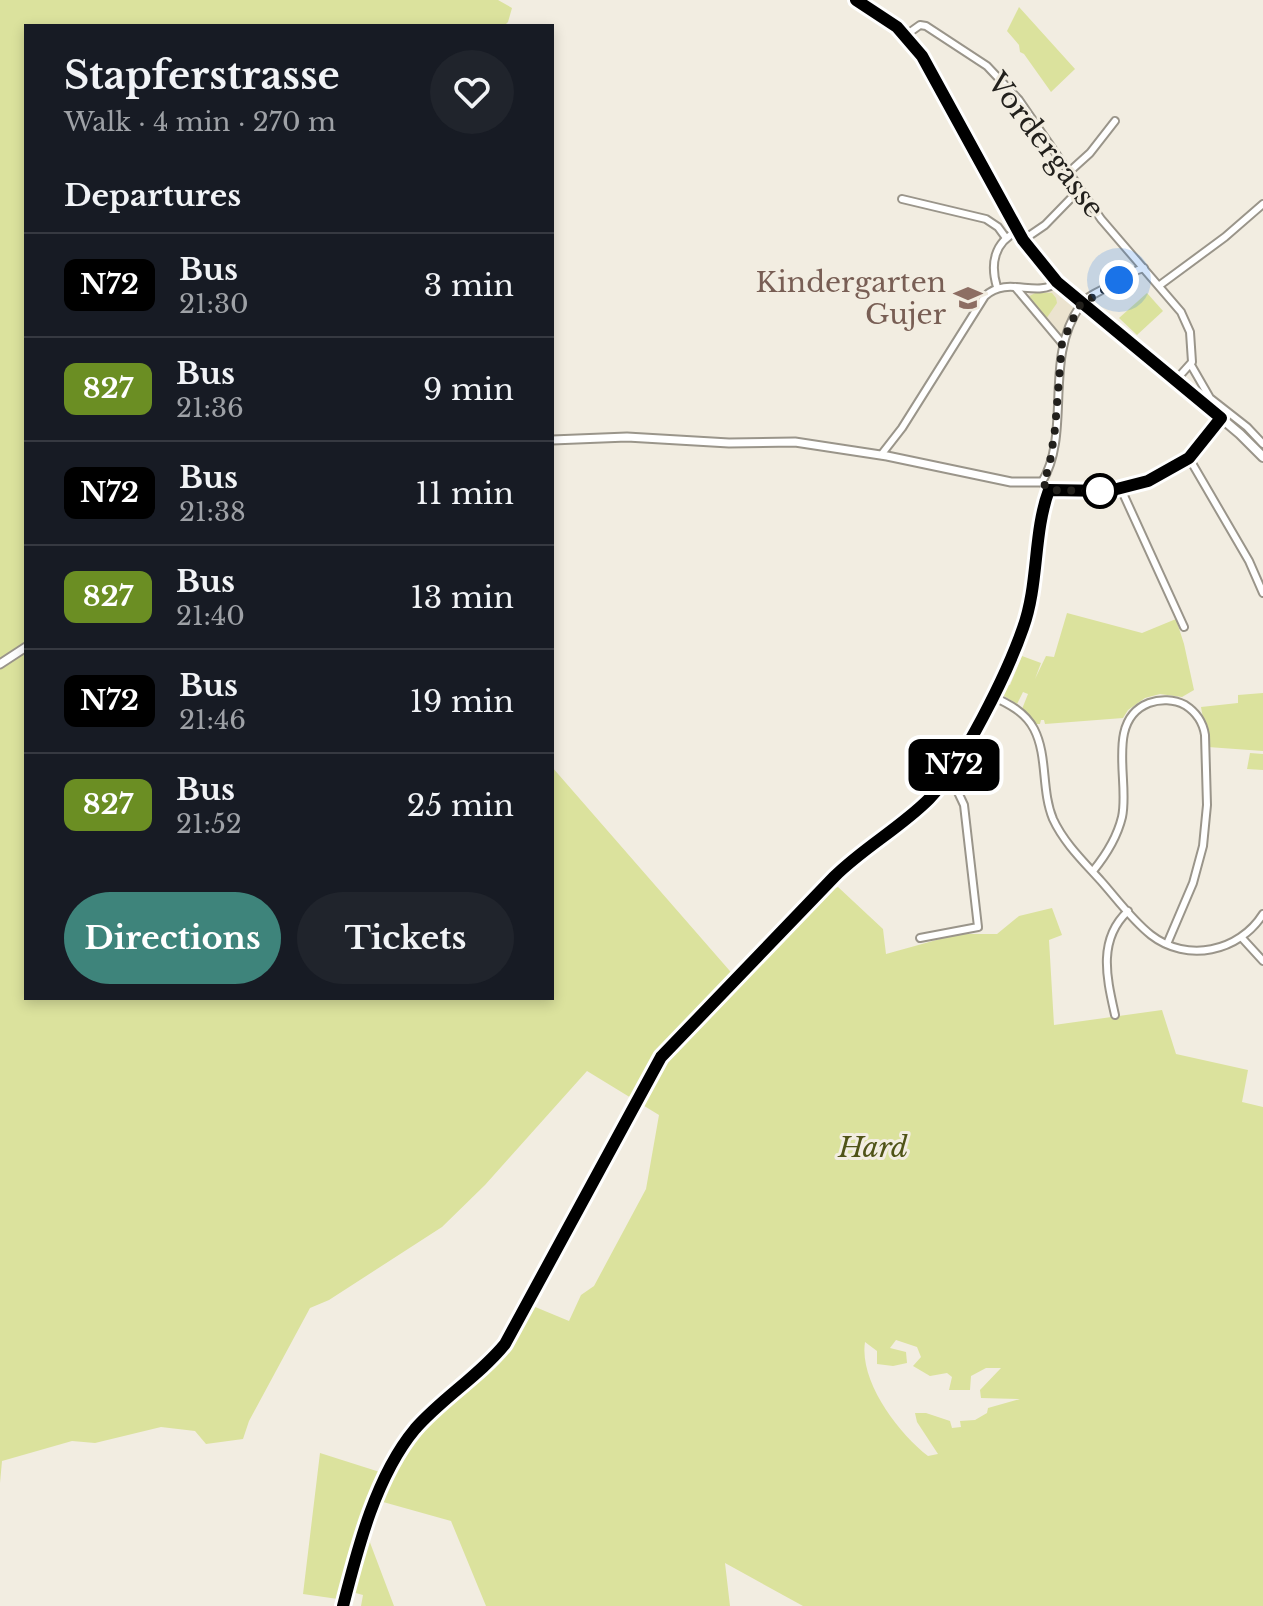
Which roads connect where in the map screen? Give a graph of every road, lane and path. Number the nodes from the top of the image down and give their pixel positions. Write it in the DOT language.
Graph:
graph roads {
  1 [pos="856,0"];
  2 [pos="906,35"];
  3 [pos="1115,121"];
  4 [pos="1069,172"];
  5 [pos="1080,189"];
  6 [pos="902,199"];
  7 [pos="1263,204"];
  8 [pos="1021,235"];
  9 [pos="1006,238"];
  10 [pos="1132,255"];
  11 [pos="1144,268"];
  12 [pos="1130,273"];
  13 [pos="1057,282"];
  14 [pos="1160,285"];
  15 [pos="997,287"];
  16 [pos="1015,287"];
  17 [pos="1031,288"];
  18 [pos="1022,297"];
  19 [pos="1083,303"];
  20 [pos="1062,343"];
  21 [pos="1191,365"];
  22 [pos="1175,381"];
  23 [pos="1221,418"];
  24 [pos="554,440"];
  25 [pos="1263,444"];
  26 [pos="881,455"];
  27 [pos="1263,457"];
  28 [pos="1189,458"];
  29 [pos="1042,482"];
  30 [pos="1121,489"];
  31 [pos="1049,490"];
  32 [pos="1263,593"];
  33 [pos="1184,627"];
  34 [pos="24,648"];
  35 [pos="0,664"];
  36 [pos="992,696"];
  37 [pos="946,777"];
  38 [pos="1093,871"];
  39 [pos="1128,911"];
  40 [pos="1263,914"];
  41 [pos="920,938"];
  42 [pos="1242,938"];
  43 [pos="1167,944"];
  44 [pos="1263,961"];
  45 [pos="1115,1015"];
  46 [pos="343,1606"];
  1 -- 2 [label="main road"];
  2 -- 4 [label="street, Vordergasse"];
  2 -- 8 [label="main road"];
  3 -- 4 [label="street"];
  4 -- 5 [label="street, Vordergasse"];
  5 -- 8 [label="street"];
  5 -- 10 [label="street, Vordergasse"];
  6 -- 9 [label="street"];
  7 -- 14 [label="street"];
  8 -- 9 [label="street"];
  8 -- 13 [label="main road"];
  9 -- 15 [label="street"];
  10 -- 11 [label="street, Vordergasse"];
  10 -- 12 [label="street"];
  11 -- 12 [label="street"];
  11 -- 14 [label="street, Vordergasse"];
  12 -- 19 [label="street"];
  13 -- 17 [label="street"];
  13 -- 19 [label="main road"];
  14 -- 21 [label="street, Vordergasse"];
  15 -- 16 [label="street"];
  15 -- 26 [label="street"];
  16 -- 17 [label="street"];
  16 -- 18 [label="street"];
  17 -- 18 [label="street"];
  18 -- 20 [label="street"];
  19 -- 20 [label="street"];
  19 -- 22 [label="main road"];
  20 -- 29 [label="street"];
  21 -- 22 [label="street"];
  21 -- 25 [label="street"];
  22 -- 23 [label="main road"];
  23 -- 27 [label="main road"];
  23 -- 28 [label="street"];
  24 -- 26 [label="street"];
  26 -- 29 [label="street"];
  28 -- 30 [label="street"];
  28 -- 32 [label="street"];
  29 -- 31 [label="street"];
  30 -- 31 [label="street"];
  30 -- 33 [label="street"];
  31 -- 36 [label="street"];
  34 -- 35 [label="street"];
  36 -- 37 [label="street"];
  36 -- 38 [label="street"];
  37 -- 41 [label="street"];
  37 -- 46 [label="street"];
  38 -- 39 [label="street"];
  38 -- 43 [label="street"];
  39 -- 43 [label="street"];
  39 -- 45 [label="street"];
  40 -- 42 [label="street"];
  42 -- 43 [label="street"];
  42 -- 44 [label="street"];
}
